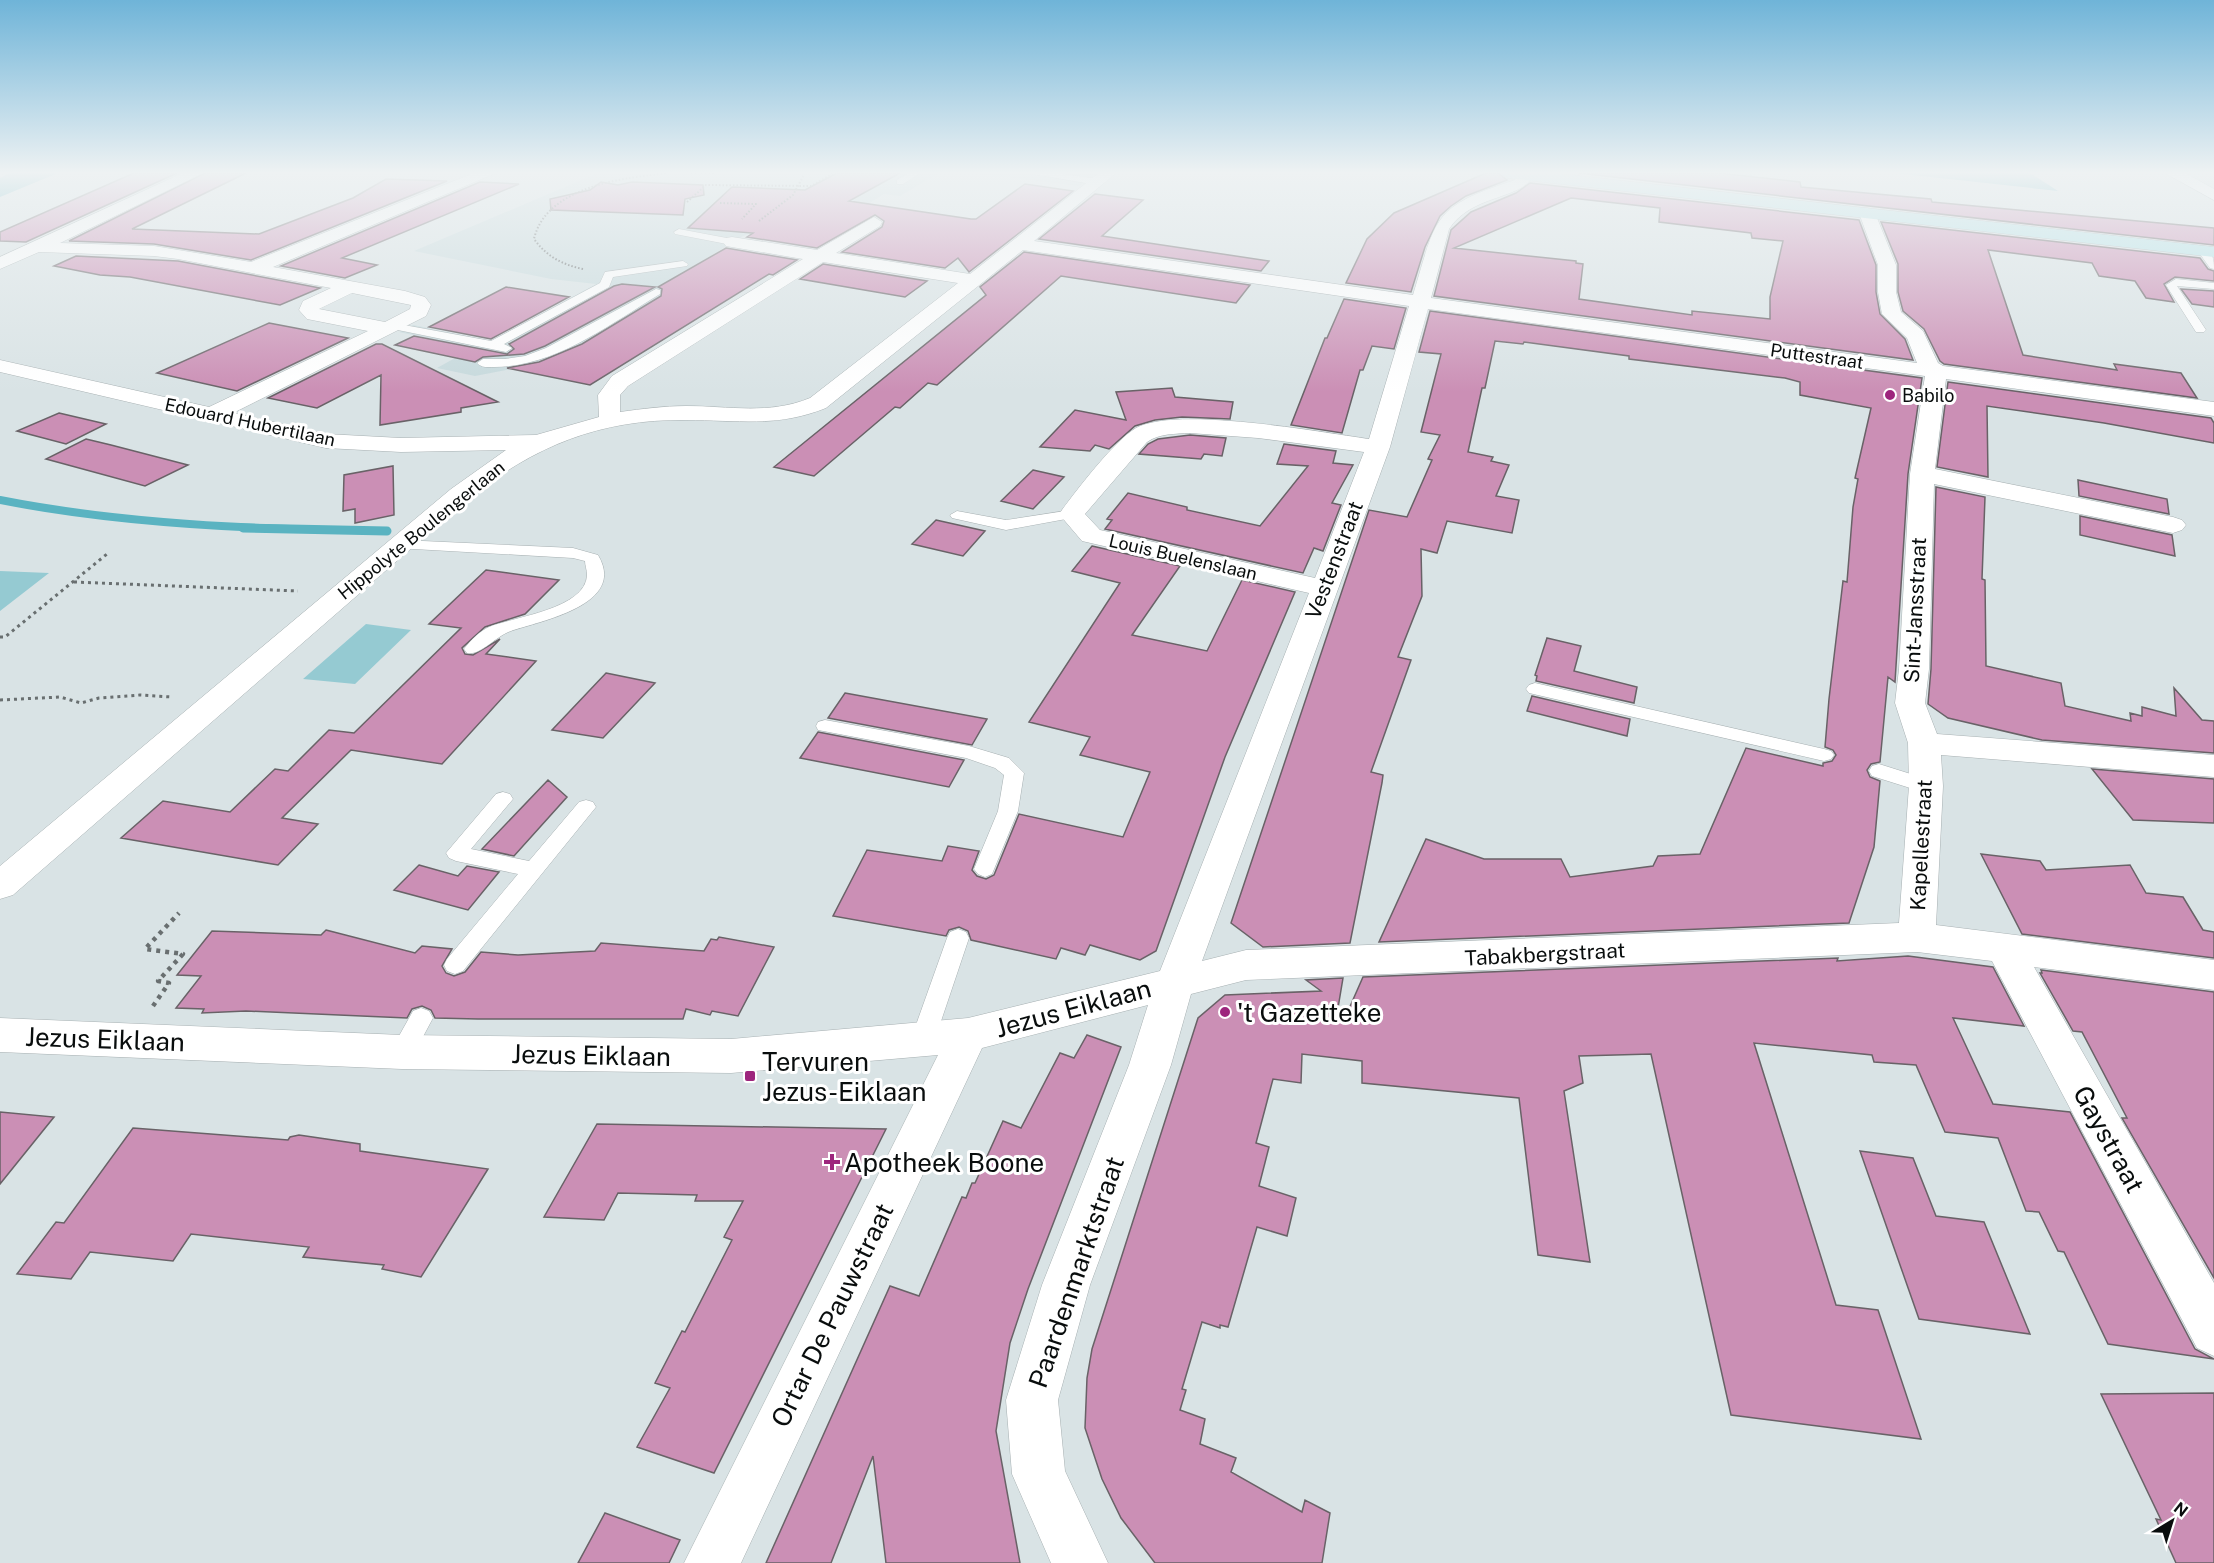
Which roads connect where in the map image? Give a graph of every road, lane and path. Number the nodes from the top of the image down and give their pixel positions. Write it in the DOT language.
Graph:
graph roads {
  1 [pos="309,246"];
  2 [pos="539,246"];
  3 [pos="767,246"];
  4 [pos="836,246"];
  5 [pos="1017,246"];
  6 [pos="1034,246"];
  7 [pos="1437,246"];
  8 [pos="1880,246"];
  9 [pos="2163,246"];
  10 [pos="37,247"];
  11 [pos="2208,251"];
  12 [pos="819,257"];
  13 [pos="0,264"];
  14 [pos="683,264"];
  15 [pos="2214,266"];
  16 [pos="251,269"];
  17 [pos="588,270"];
  18 [pos="973,280"];
  19 [pos="2214,286"];
  20 [pos="349,287"];
  21 [pos="656,292"];
  22 [pos="1420,301"];
  23 [pos="389,327"];
  24 [pos="2200,330"];
  25 [pos="493,345"];
  26 [pos="543,355"];
  27 [pos="483,363"];
  28 [pos="0,366"];
  29 [pos="1936,371"];
  30 [pos="2214,409"];
  31 [pos="213,414"];
  32 [pos="611,421"];
  33 [pos="540,442"];
  34 [pos="1378,447"];
  35 [pos="1922,474"];
  36 [pos="1072,514"];
  37 [pos="957,515"];
  38 [pos="2173,525"];
  39 [pos="401,544"];
  40 [pos="107,554"];
  41 [pos="74,582"];
  42 [pos="1323,588"];
  43 [pos="341,594"];
  44 [pos="0,637"];
  45 [pos="473,649"];
  46 [pos="1535,689"];
  47 [pos="223,695"];
  48 [pos="0,700"];
  49 [pos="825,726"];
  50 [pos="1924,743"];
  51 [pos="1824,755"];
  52 [pos="2214,766"];
  53 [pos="1879,771"];
  54 [pos="1926,786"];
  55 [pos="503,799"];
  56 [pos="586,807"];
  57 [pos="985,869"];
  58 [pos="534,870"];
  59 [pos="0,886"];
  60 [pos="179,913"];
  61 [pos="1917,937"];
  62 [pos="958,938"];
  63 [pos="2004,948"];
  64 [pos="455,965"];
  65 [pos="2214,975"];
  66 [pos="1175,982"];
  67 [pos="147,1015"];
  68 [pos="0,1035"];
  69 [pos="945,1037"];
  70 [pos="2214,1331"];
  71 [pos="712,1563"];
  72 [pos="1080,1563"];
  1 -- 16 [label="street"];
  2 -- 17 [label="path"];
  3 -- 12 [label="street"];
  4 -- 12 [label="street"];
  5 -- 18 [label="street, Hippolyte Boulengerlaan"];
  6 -- 22 [label="street, Puttestraat"];
  7 -- 22 [label="street, Vestenstraat"];
  8 -- 29 [label="street"];
  9 -- 11 [label="street"];
  10 -- 13 [label="street"];
  10 -- 16 [label="street"];
  11 -- 15 [label="lane"];
  12 -- 18 [label="street"];
  12 -- 32 [label="street"];
  14 -- 25 [label="lane"];
  16 -- 20 [label="street"];
  18 -- 32 [label="street, Hippolyte Boulengerlaan"];
  19 -- 24 [label="lane"];
  20 -- 23 [label="street"];
  20 -- 23 [label="street"];
  21 -- 26 [label="lane"];
  22 -- 29 [label="street, Puttestraat"];
  22 -- 34 [label="street, Vestenstraat"];
  23 -- 25 [label="lane"];
  23 -- 31 [label="street"];
  25 -- 26 [label="lane"];
  26 -- 27 [label="lane"];
  28 -- 31 [label="street, Edouard Hubertilaan"];
  29 -- 30 [label="street, Puttestraat"];
  29 -- 35 [label="street, Sint-Jansstraat"];
  31 -- 33 [label="street, Edouard Hubertilaan"];
  32 -- 33 [label="street, Hippolyte Boulengerlaan"];
  33 -- 39 [label="street, Hippolyte Boulengerlaan"];
  34 -- 36 [label="street"];
  34 -- 42 [label="street, Vestenstraat"];
  35 -- 38 [label="street"];
  35 -- 50 [label="street, Sint-Jansstraat"];
  36 -- 37 [label="lane"];
  36 -- 42 [label="street, Louis Buelenslaan"];
  39 -- 43 [label="street, Hippolyte Boulengerlaan"];
  39 -- 45 [label="lane"];
  40 -- 41 [label="path"];
  41 -- 43 [label="path"];
  41 -- 44 [label="path"];
  42 -- 66 [label="street, Vestenstraat"];
  43 -- 47 [label="street, Hippolyte Boulengerlaan"];
  46 -- 51 [label="lane"];
  47 -- 48 [label="path"];
  47 -- 59 [label="street, Hippolyte Boulengerlaan"];
  49 -- 57 [label="lane"];
  50 -- 52 [label="street"];
  50 -- 54 [label="street, Kapellestraat"];
  53 -- 54 [label="lane"];
  54 -- 61 [label="street, Kapellestraat"];
  55 -- 58 [label="lane"];
  56 -- 58 [label="lane"];
  58 -- 64 [label="lane"];
  60 -- 67 [label="path"];
  61 -- 63 [label="street, Kapellestraat"];
  61 -- 66 [label="street, Tabakbergstraat"];
  62 -- 69 [label="lane"];
  63 -- 65 [label="street, Kapellestraat"];
  63 -- 70 [label="street, Gaystraat"];
  66 -- 69 [label="street, Jezus Eiklaan"];
  66 -- 72 [label="street, Paardenmarktstraat"];
  68 -- 69 [label="street, Jezus Eiklaan"];
  69 -- 71 [label="street, Ortar De Pauwstraat"];
}
